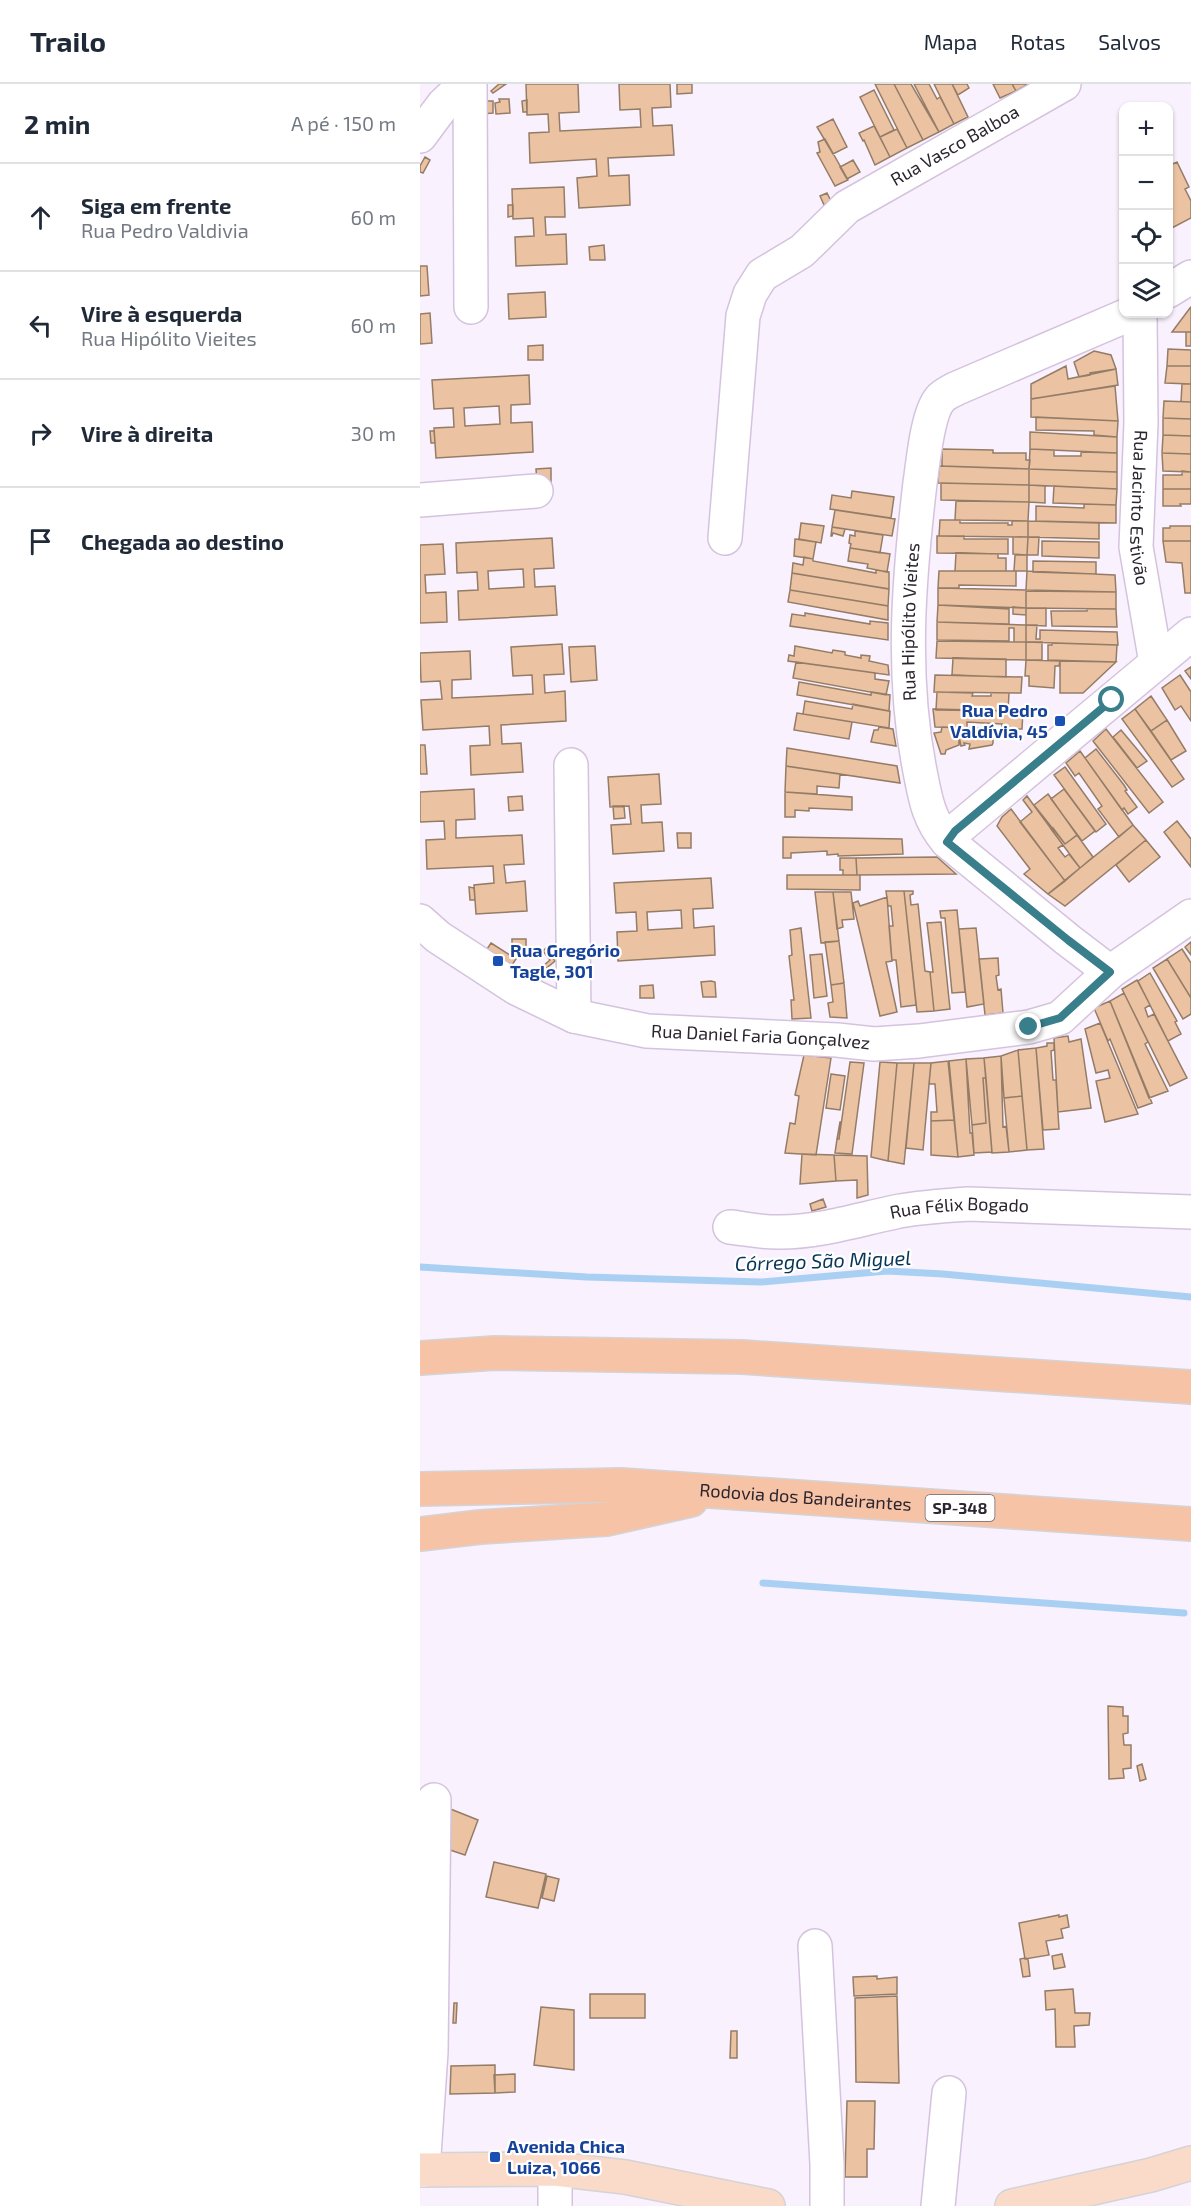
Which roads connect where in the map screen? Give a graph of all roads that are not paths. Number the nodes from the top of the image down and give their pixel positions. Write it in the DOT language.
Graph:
graph roads {
  1 [pos="465,84"];
  2 [pos="470,84"];
  3 [pos="1064,84"];
  4 [pos="420,136"];
  5 [pos="1191,277"];
  6 [pos="1173,288"];
  7 [pos="471,307"];
  8 [pos="1121,318"];
  9 [pos="1140,318"];
  10 [pos="536,491"];
  11 [pos="420,500"];
  12 [pos="725,538"];
  13 [pos="1191,634"];
  14 [pos="1156,663"];
  15 [pos="571,765"];
  16 [pos="947,842"];
  17 [pos="1191,916"];
  18 [pos="420,921"];
  19 [pos="1110,972"];
  20 [pos="574,1016"];
  21 [pos="1191,1212"];
  22 [pos="730,1227"];
  23 [pos="420,1358"];
  24 [pos="1191,1387"];
  25 [pos="420,1489"];
  26 [pos="729,1491"];
  27 [pos="1191,1524"];
  28 [pos="420,1534"];
  29 [pos="434,1800"];
  30 [pos="815,1946"];
  31 [pos="950,2093"];
  32 [pos="1191,2163"];
  33 [pos="555,2169"];
  34 [pos="422,2170"];
  35 [pos="555,2206"];
  36 [pos="768,2206"];
  37 [pos="827,2206"];
  38 [pos="938,2206"];
  39 [pos="1012,2206"];
  1 -- 4 [label="street"];
  2 -- 7 [label="street"];
  3 -- 12 [label="street, Rua Vasco Balboa"];
  5 -- 6 [label="street"];
  8 -- 16 [label="street, Rua Hipólito Vieites"];
  9 -- 14 [label="street, Rua Jacinto Estivão"];
  10 -- 11 [label="street"];
  13 -- 14 [label="street"];
  14 -- 16 [label="street"];
  15 -- 20 [label="street"];
  16 -- 19 [label="street, Rua Hipólito Vieites"];
  17 -- 19 [label="street, Rua Daniel Faria Gonçalvez"];
  18 -- 20 [label="street, Rua Daniel Faria Gonçalvez"];
  19 -- 20 [label="street, Rua Daniel Faria Gonçalvez"];
  21 -- 22 [label="street, Rua Félix Bogado"];
  23 -- 24 [label="highway"];
  25 -- 26 [label="highway, Rodovia dos Bandeirantes / SP-348"];
  26 -- 27 [label="highway, Rodovia dos Bandeirantes / SP-348"];
  26 -- 28 [label="highway"];
  29 -- 34 [label="street"];
  30 -- 37 [label="street"];
  31 -- 38 [label="street"];
  32 -- 39 [label="main road"];
  33 -- 34 [label="main road"];
  33 -- 35 [label="street"];
  33 -- 36 [label="main road"];
}
